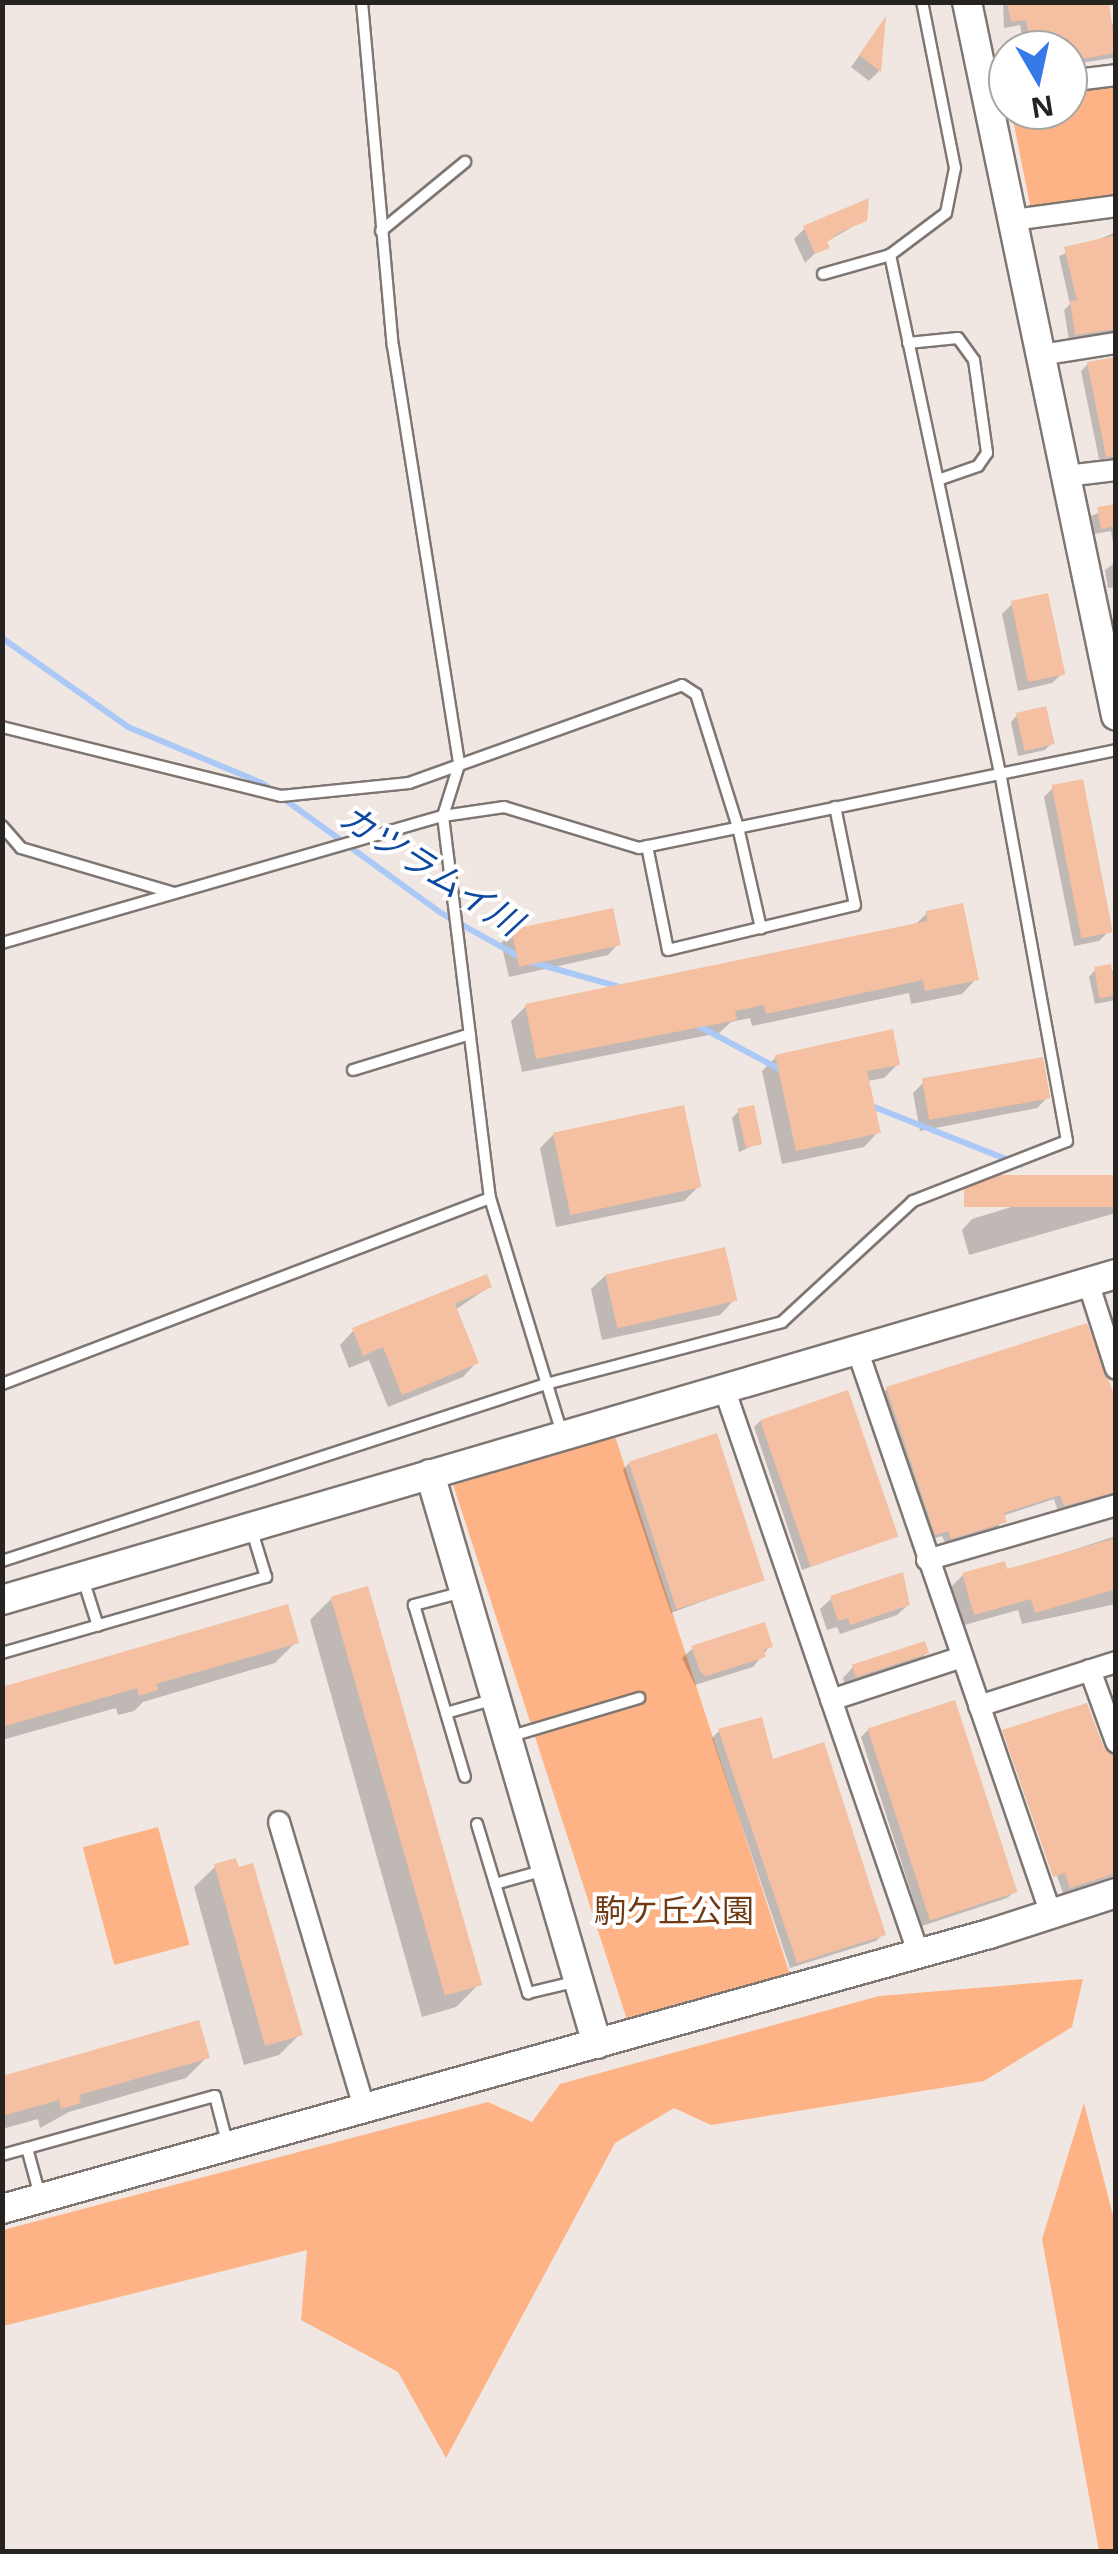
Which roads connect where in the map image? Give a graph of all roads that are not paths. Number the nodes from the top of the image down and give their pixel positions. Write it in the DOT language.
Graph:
graph roads {
  1 [pos="362,2"];
  2 [pos="922,2"];
  3 [pos="968,2"];
  4 [pos="988,63"];
  5 [pos="1116,75"];
  6 [pos="1088,78"];
  7 [pos="1002,130"];
  8 [pos="465,162"];
  9 [pos="1116,206"];
  10 [pos="1013,220"];
  11 [pos="381,231"];
  12 [pos="890,255"];
  13 [pos="823,274"];
  14 [pos="908,342"];
  15 [pos="1116,343"];
  16 [pos="1041,355"];
  17 [pos="1116,470"];
  18 [pos="1066,476"];
  19 [pos="938,480"];
  20 [pos="1104,605"];
  21 [pos="1116,716"];
  22 [pos="7,728"];
  23 [pos="2,741"];
  24 [pos="1116,750"];
  25 [pos="460,765"];
  26 [pos="1000,773"];
  27 [pos="835,807"];
  28 [pos="443,816"];
  29 [pos="2,826"];
  30 [pos="738,827"];
  31 [pos="647,846"];
  32 [pos="175,893"];
  33 [pos="761,928"];
  34 [pos="2,943"];
  35 [pos="470,1034"];
  36 [pos="352,1070"];
  37 [pos="490,1198"];
  38 [pos="1116,1274"];
  39 [pos="1088,1282"];
  40 [pos="857,1350"];
  41 [pos="1116,1368"];
  42 [pos="2,1384"];
  43 [pos="546,1384"];
  44 [pos="724,1388"];
  45 [pos="562,1435"];
  46 [pos="430,1474"];
  47 [pos="1116,1505"];
  48 [pos="250,1527"];
  49 [pos="2,1560"];
  50 [pos="928,1560"];
  51 [pos="82,1578"];
  52 [pos="464,1592"];
  53 [pos="2,1600"];
  54 [pos="98,1626"];
  55 [pos="2,1654"];
  56 [pos="962,1657"];
  57 [pos="1116,1662"];
  58 [pos="1090,1670"];
  59 [pos="496,1698"];
  60 [pos="639,1698"];
  61 [pos="831,1700"];
  62 [pos="979,1706"];
  63 [pos="446,1713"];
  64 [pos="507,1737"];
  65 [pos="1116,1742"];
  66 [pos="464,1777"];
  67 [pos="279,1822"];
  68 [pos="477,1824"];
  69 [pos="546,1870"];
  70 [pos="495,1884"];
  71 [pos="1116,1893"];
  72 [pos="1051,1914"];
  73 [pos="918,1952"];
  74 [pos="579,1980"];
  75 [pos="597,2044"];
  76 [pos="364,2108"];
  77 [pos="229,2147"];
  78 [pos="27,2148"];
  79 [pos="2,2155"];
  80 [pos="40,2198"];
  81 [pos="2,2209"];
  1 -- 11 [label="lane"];
  2 -- 12 [label="lane"];
  3 -- 4 [label="street"];
  5 -- 6 [label="street"];
  7 -- 10 [label="street"];
  8 -- 11 [label="lane"];
  9 -- 10 [label="street"];
  10 -- 16 [label="street"];
  11 -- 25 [label="lane"];
  12 -- 13 [label="lane"];
  12 -- 14 [label="lane"];
  14 -- 19 [label="lane"];
  14 -- 19 [label="lane"];
  15 -- 16 [label="street"];
  16 -- 18 [label="street"];
  17 -- 18 [label="street"];
  18 -- 20 [label="street"];
  19 -- 26 [label="lane"];
  20 -- 21 [label="street"];
  22 -- 23 [label="lane"];
  22 -- 25 [label="lane"];
  24 -- 26 [label="lane"];
  25 -- 28 [label="lane"];
  25 -- 30 [label="lane"];
  26 -- 27 [label="lane"];
  26 -- 43 [label="lane"];
  27 -- 30 [label="lane"];
  27 -- 33 [label="lane"];
  28 -- 31 [label="lane"];
  28 -- 32 [label="lane"];
  28 -- 35 [label="lane"];
  29 -- 32 [label="lane"];
  30 -- 31 [label="lane"];
  30 -- 33 [label="lane"];
  31 -- 33 [label="lane"];
  32 -- 34 [label="lane"];
  35 -- 36 [label="lane"];
  35 -- 37 [label="lane"];
  37 -- 42 [label="lane"];
  37 -- 43 [label="lane"];
  38 -- 39 [label="street"];
  39 -- 40 [label="street"];
  39 -- 41 [label="street"];
  40 -- 44 [label="street"];
  40 -- 50 [label="street"];
  43 -- 45 [label="lane"];
  43 -- 49 [label="lane"];
  44 -- 45 [label="street"];
  44 -- 61 [label="street"];
  45 -- 46 [label="street"];
  46 -- 48 [label="street"];
  46 -- 52 [label="street"];
  47 -- 50 [label="street"];
  48 -- 51 [label="street"];
  48 -- 54 [label="lane"];
  50 -- 56 [label="street"];
  51 -- 53 [label="street"];
  51 -- 54 [label="lane"];
  52 -- 59 [label="street"];
  52 -- 63 [label="lane"];
  54 -- 55 [label="lane"];
  56 -- 61 [label="street"];
  56 -- 62 [label="street"];
  57 -- 58 [label="street"];
  58 -- 62 [label="street"];
  58 -- 65 [label="street"];
  59 -- 63 [label="lane"];
  59 -- 64 [label="street"];
  60 -- 64 [label="lane"];
  61 -- 73 [label="street"];
  62 -- 72 [label="street"];
  63 -- 66 [label="lane"];
  64 -- 69 [label="street"];
  67 -- 76 [label="street"];
  68 -- 70 [label="lane"];
  69 -- 70 [label="lane"];
  69 -- 74 [label="street"];
  70 -- 74 [label="lane"];
  71 -- 72 [label="street"];
  72 -- 73 [label="street"];
  73 -- 75 [label="street"];
  74 -- 75 [label="street"];
  75 -- 76 [label="street"];
  76 -- 77 [label="street"];
  77 -- 78 [label="lane"];
  77 -- 80 [label="street"];
  78 -- 79 [label="lane"];
  78 -- 80 [label="lane"];
  80 -- 81 [label="street"];
}
